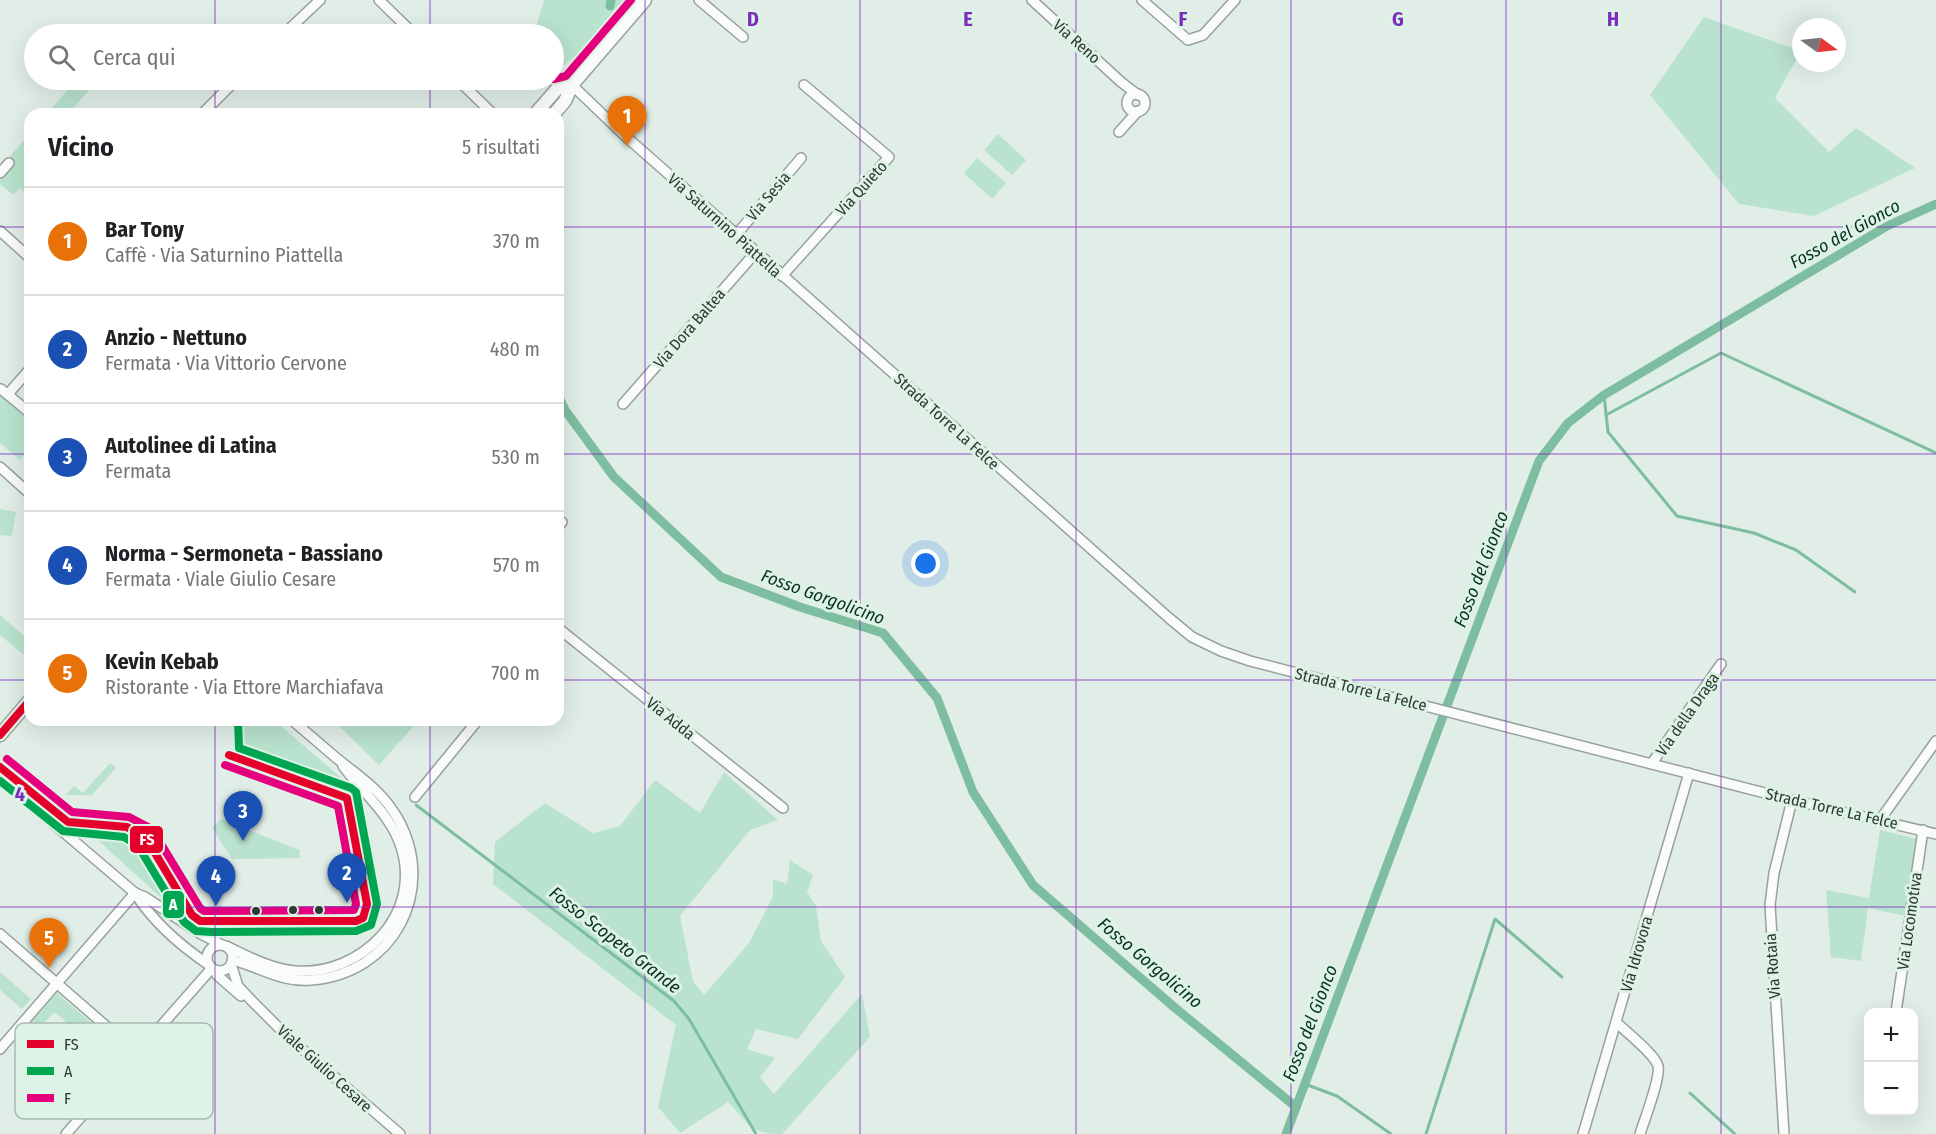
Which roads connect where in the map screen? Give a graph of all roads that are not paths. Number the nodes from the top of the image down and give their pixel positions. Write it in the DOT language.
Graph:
graph roads {
  1 [pos="320,0"];
  2 [pos="379,0"];
  3 [pos="645,0"];
  4 [pos="699,0"];
  5 [pos="1032,0"];
  6 [pos="1142,0"];
  7 [pos="1235,0"];
  8 [pos="295,24"];
  9 [pos="404,24"];
  10 [pos="743,37"];
  11 [pos="1121,82"];
  12 [pos="572,85"];
  13 [pos="804,85"];
  14 [pos="564,87"];
  15 [pos="226,90"];
  16 [pos="469,90"];
  17 [pos="556,90"];
  18 [pos="1138,95"];
  19 [pos="1128,104"];
  20 [pos="208,108"];
  21 [pos="487,108"];
  22 [pos="540,108"];
  23 [pos="560,108"];
  24 [pos="1138,111"];
  25 [pos="1126,123"];
  26 [pos="1119,132"];
  27 [pos="801,158"];
  28 [pos="9,163"];
  29 [pos="0,173"];
  30 [pos="0,231"];
  31 [pos="736,234"];
  32 [pos="756,252"];
  33 [pos="24,253"];
  34 [pos="782,276"];
  35 [pos="880,362"];
  36 [pos="24,374"];
  37 [pos="4,392"];
  38 [pos="623,404"];
  39 [pos="24,408"];
  40 [pos="0,467"];
  41 [pos="24,489"];
  42 [pos="564,633"];
  43 [pos="1721,664"];
  44 [pos="24,707"];
  45 [pos="299,726"];
  46 [pos="473,726"];
  47 [pos="0,735"];
  48 [pos="1936,741"];
  49 [pos="336,757"];
  50 [pos="1652,763"];
  51 [pos="1689,773"];
  52 [pos="0,778"];
  53 [pos="415,797"];
  54 [pos="1792,800"];
  55 [pos="783,808"];
  56 [pos="1880,820"];
  57 [pos="1923,830"];
  58 [pos="1936,834"];
  59 [pos="135,893"];
  60 [pos="0,934"];
  61 [pos="224,946"];
  62 [pos="232,962"];
  63 [pos="212,967"];
  64 [pos="57,984"];
  65 [pos="252,1001"];
  66 [pos="1897,1008"];
  67 [pos="23,1023"];
  68 [pos="102,1023"];
  69 [pos="163,1023"];
  70 [pos="1616,1023"];
  71 [pos="15,1032"];
  72 [pos="0,1049"];
  73 [pos="79,1119"];
  74 [pos="66,1134"];
  75 [pos="400,1134"];
  76 [pos="1582,1134"];
  77 [pos="1640,1134"];
  78 [pos="1784,1134"];
  1 -- 8 [label="street"];
  2 -- 9 [label="street"];
  3 -- 12 [label="main road"];
  4 -- 10 [label="street"];
  5 -- 11 [label="street, Via Reno"];
  6 -- 7 [label="street"];
  11 -- 18 [label="street, Via Reno"];
  11 -- 19 [label="street, Via Reno"];
  12 -- 14 [label="main road"];
  12 -- 23 [label="main road"];
  12 -- 31 [label="street, Via Saturnino Piattella"];
  13 -- 34 [label="street, Via Quieto"];
  15 -- 20 [label="street"];
  16 -- 21 [label="street"];
  17 -- 22 [label="main road"];
  18 -- 19 [label="street"];
  18 -- 24 [label="street"];
  19 -- 24 [label="street"];
  19 -- 25 [label="street, Via Reno"];
  24 -- 25 [label="street"];
  25 -- 26 [label="street"];
  27 -- 31 [label="street, Via Sesia"];
  28 -- 29 [label="street"];
  30 -- 33 [label="street"];
  31 -- 32 [label="street, Via Saturnino Piattella"];
  32 -- 34 [label="street, Via Saturnino Piattella"];
  32 -- 38 [label="street, Via Dora Baltea"];
  34 -- 35 [label="street, Via Saturnino Piattella"];
  35 -- 50 [label="street, Strada Torre La Felce"];
  36 -- 37 [label="street"];
  37 -- 39 [label="street"];
  40 -- 41 [label="street"];
  42 -- 55 [label="street, Via Adda"];
  43 -- 50 [label="street, Via della Draga"];
  44 -- 47 [label="main road"];
  45 -- 49 [label="street"];
  46 -- 53 [label="street"];
  48 -- 56 [label="street"];
  49 -- 61 [label="street, Viale Giulio Cesare"];
  49 -- 62 [label="street"];
  50 -- 51 [label="street, Strada Torre La Felce"];
  51 -- 54 [label="street, Strada Torre La Felce"];
  51 -- 70 [label="street, Via Idrovora"];
  52 -- 59 [label="street, Viale Giulio Cesare"];
  54 -- 56 [label="street, Strada Torre La Felce"];
  54 -- 78 [label="street, Via Rotaia"];
  56 -- 57 [label="street, Strada Torre La Felce"];
  57 -- 58 [label="street, Strada Torre La Felce"];
  57 -- 66 [label="street, Via Locomotiva"];
  59 -- 61 [label="street, Viale Giulio Cesare"];
  59 -- 63 [label="street, Viale Giulio Cesare"];
  59 -- 64 [label="street"];
  60 -- 64 [label="street"];
  61 -- 62 [label="street"];
  61 -- 63 [label="street"];
  62 -- 63 [label="street"];
  62 -- 65 [label="street, Viale Giulio Cesare"];
  63 -- 65 [label="street, Viale Giulio Cesare"];
  63 -- 69 [label="street"];
  64 -- 67 [label="street"];
  64 -- 68 [label="street"];
  65 -- 75 [label="street, Viale Giulio Cesare"];
  70 -- 76 [label="street, Via Idrovora"];
  70 -- 77 [label="street"];
  71 -- 72 [label="street"];
  73 -- 74 [label="street"];
}
